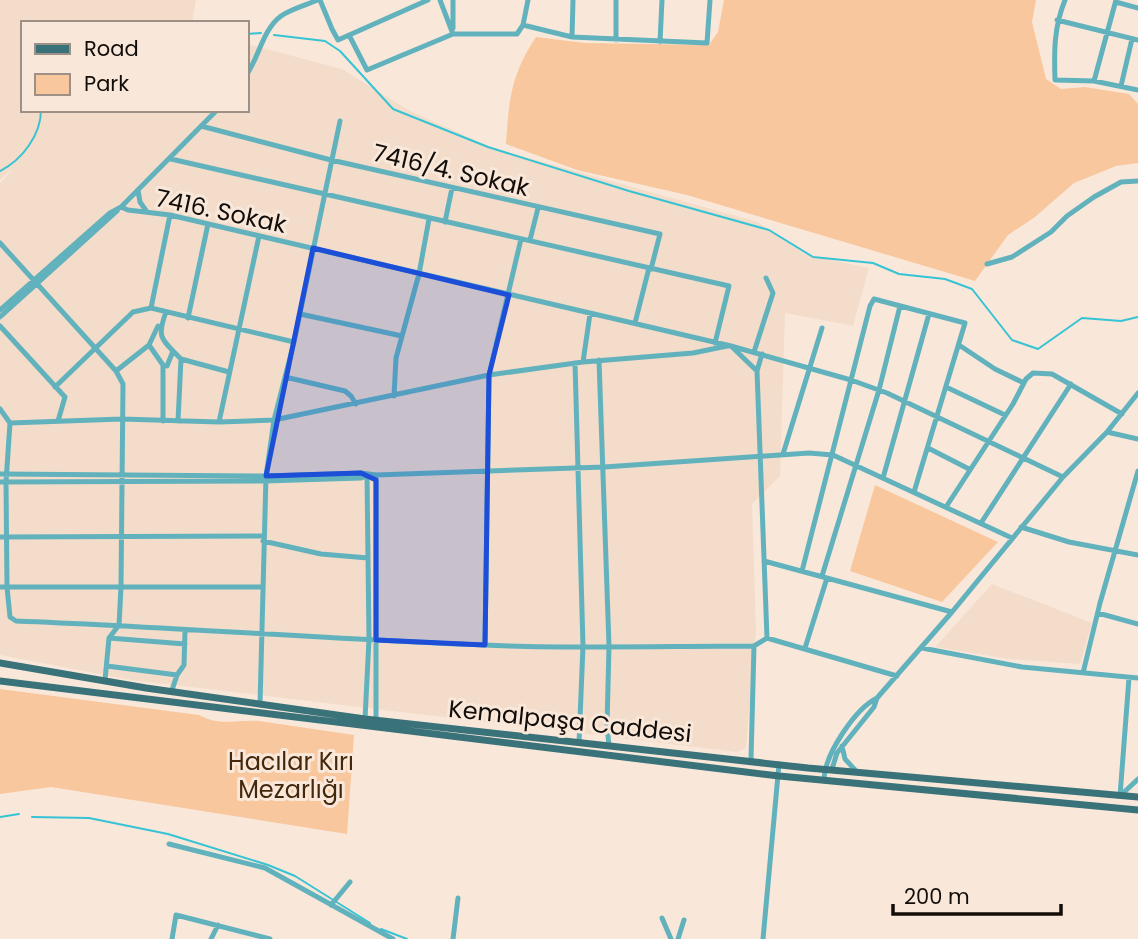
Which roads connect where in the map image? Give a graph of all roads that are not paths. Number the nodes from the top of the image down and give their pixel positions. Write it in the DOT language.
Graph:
graph roads {
  1 [pos="319,0"];
  2 [pos="428,0"];
  3 [pos="440,0"];
  4 [pos="453,0"];
  5 [pos="528,0"];
  6 [pos="573,0"];
  7 [pos="617,0"];
  8 [pos="662,0"];
  9 [pos="710,0"];
  10 [pos="1065,0"];
  11 [pos="1116,1"];
  12 [pos="1138,8"];
  13 [pos="1057,20"];
  14 [pos="523,25"];
  15 [pos="1107,33"];
  16 [pos="453,34"];
  17 [pos="349,35"];
  18 [pos="572,37"];
  19 [pos="616,40"];
  20 [pos="1135,40"];
  21 [pos="660,41"];
  22 [pos="248,73"];
  23 [pos="1094,82"];
  24 [pos="1121,86"];
  25 [pos="1138,90"];
  26 [pos="216,112"];
  27 [pos="340,121"];
  28 [pos="201,126"];
  29 [pos="171,159"];
  30 [pos="331,160"];
  31 [pos="1138,181"];
  32 [pos="452,188"];
  33 [pos="138,190"];
  34 [pos="324,193"];
  35 [pos="121,207"];
  36 [pos="538,208"];
  37 [pos="147,212"];
  38 [pos="170,215"];
  39 [pos="429,219"];
  40 [pos="445,222"];
  41 [pos="208,224"];
  42 [pos="259,236"];
  43 [pos="521,239"];
  44 [pos="530,240"];
  45 [pos="0,243"];
  46 [pos="313,248"];
  47 [pos="987,264"];
  48 [pos="650,268"];
  49 [pos="419,274"];
  50 [pos="766,278"];
  51 [pos="35,283"];
  52 [pos="509,295"];
  53 [pos="900,306"];
  54 [pos="151,307"];
  55 [pos="0,310"];
  56 [pos="166,312"];
  57 [pos="300,314"];
  58 [pos="590,314"];
  59 [pos="929,314"];
  60 [pos="0,317"];
  61 [pos="188,318"];
  62 [pos="635,323"];
  63 [pos="0,326"];
  64 [pos="822,328"];
  65 [pos="239,329"];
  66 [pos="402,336"];
  67 [pos="716,341"];
  68 [pos="294,342"];
  69 [pos="149,345"];
  70 [pos="959,345"];
  71 [pos="731,346"];
  72 [pos="95,347"];
  73 [pos="714,350"];
  74 [pos="173,351"];
  75 [pos="754,352"];
  76 [pos="762,354"];
  77 [pos="180,359"];
  78 [pos="599,360"];
  79 [pos="583,362"];
  80 [pos="575,363"];
  81 [pos="165,366"];
  82 [pos="179,368"];
  83 [pos="810,368"];
  84 [pos="757,371"];
  85 [pos="116,372"];
  86 [pos="229,372"];
  87 [pos="489,375"];
  88 [pos="285,377"];
  89 [pos="851,380"];
  90 [pos="1024,383"];
  91 [pos="1071,384"];
  92 [pos="55,387"];
  93 [pos="946,387"];
  94 [pos="879,390"];
  95 [pos="1138,393"];
  96 [pos="394,396"];
  97 [pos="906,401"];
  98 [pos="356,404"];
  99 [pos="1,412"];
  100 [pos="1122,414"];
  101 [pos="1005,415"];
  102 [pos="937,417"];
  103 [pos="122,419"];
  104 [pos="58,421"];
  105 [pos="163,421"];
  106 [pos="178,421"];
  107 [pos="274,421"];
  108 [pos="219,422"];
  109 [pos="10,423"];
  110 [pos="1107,432"];
  111 [pos="1138,439"];
  112 [pos="987,442"];
  113 [pos="928,448"];
  114 [pos="783,454"];
  115 [pos="833,455"];
  116 [pos="761,456"];
  117 [pos="1023,459"];
  118 [pos="857,466"];
  119 [pos="604,467"];
  120 [pos="576,468"];
  121 [pos="969,469"];
  122 [pos="1138,471"];
  123 [pos="487,472"];
  124 [pos="3,474"];
  125 [pos="122,474"];
  126 [pos="367,475"];
  127 [pos="376,475"];
  128 [pos="1063,477"];
  129 [pos="266,478"];
  130 [pos="883,478"];
  131 [pos="3,482"];
  132 [pos="122,482"];
  133 [pos="914,492"];
  134 [pos="946,507"];
  135 [pos="981,523"];
  136 [pos="1021,527"];
  137 [pos="3,537"];
  138 [pos="121,538"];
  139 [pos="1012,538"];
  140 [pos="263,539"];
  141 [pos="1116,552"];
  142 [pos="1138,555"];
  143 [pos="368,558"];
  144 [pos="764,561"];
  145 [pos="802,571"];
  146 [pos="825,577"];
  147 [pos="4,587"];
  148 [pos="121,587"];
  149 [pos="262,587"];
  150 [pos="952,612"];
  151 [pos="1098,613"];
  152 [pos="1138,624"];
  153 [pos="119,625"];
  154 [pos="185,631"];
  155 [pos="261,635"];
  156 [pos="109,638"];
  157 [pos="767,638"];
  158 [pos="373,640"];
  159 [pos="185,645"];
  160 [pos="485,645"];
  161 [pos="583,646"];
  162 [pos="609,646"];
  163 [pos="754,646"];
  164 [pos="805,648"];
  165 [pos="922,648"];
  166 [pos="0,663"];
  167 [pos="107,666"];
  168 [pos="156,673"];
  169 [pos="1083,673"];
  170 [pos="177,675"];
  171 [pos="897,676"];
  172 [pos="1129,678"];
  173 [pos="1138,678"];
  174 [pos="105,680"];
  175 [pos="0,681"];
  176 [pos="146,688"];
  177 [pos="172,690"];
  178 [pos="877,698"];
  179 [pos="260,705"];
  180 [pos="365,719"];
  181 [pos="376,719"];
  182 [pos="579,743"];
  183 [pos="609,746"];
  184 [pos="842,746"];
  185 [pos="751,760"];
  186 [pos="779,764"];
  187 [pos="828,769"];
  188 [pos="857,772"];
  189 [pos="779,776"];
  190 [pos="828,779"];
  191 [pos="1138,779"];
  192 [pos="1120,796"];
  193 [pos="1138,797"];
  194 [pos="1138,810"];
  195 [pos="169,844"];
  196 [pos="350,882"];
  197 [pos="458,898"];
  198 [pos="333,901"];
  199 [pos="662,918"];
  200 [pos="684,920"];
  201 [pos="218,925"];
  202 [pos="172,939"];
  203 [pos="211,939"];
  204 [pos="270,939"];
  205 [pos="393,939"];
  206 [pos="453,939"];
  207 [pos="671,939"];
  208 [pos="678,939"];
  209 [pos="763,939"];
  1 -- 17 [label="street"];
  1 -- 22 [label="street"];
  2 -- 17 [label="street"];
  3 -- 16 [label="street"];
  4 -- 16 [label="street"];
  5 -- 14 [label="street"];
  6 -- 18 [label="street"];
  7 -- 19 [label="street"];
  8 -- 21 [label="street"];
  9 -- 21 [label="street"];
  10 -- 13 [label="street"];
  11 -- 12 [label="street"];
  11 -- 15 [label="street"];
  13 -- 15 [label="street"];
  13 -- 23 [label="street"];
  14 -- 16 [label="street"];
  14 -- 18 [label="street"];
  15 -- 20 [label="street"];
  15 -- 23 [label="street"];
  16 -- 17 [label="street"];
  18 -- 19 [label="street"];
  19 -- 21 [label="street"];
  20 -- 24 [label="street"];
  23 -- 24 [label="street"];
  24 -- 25 [label="street"];
  26 -- 28 [label="street"];
  27 -- 30 [label="street"];
  28 -- 29 [label="street"];
  28 -- 30 [label="street, 7416/4. Sokak"];
  29 -- 33 [label="street"];
  29 -- 34 [label="street"];
  30 -- 32 [label="street, 7416/4. Sokak"];
  30 -- 34 [label="street"];
  31 -- 47 [label="street"];
  32 -- 36 [label="street, 7416/4. Sokak"];
  32 -- 40 [label="street"];
  33 -- 35 [label="street"];
  33 -- 37 [label="street"];
  34 -- 39 [label="street"];
  34 -- 46 [label="street"];
  35 -- 37 [label="street, 7416. Sokak"];
  35 -- 51 [label="street"];
  36 -- 44 [label="street"];
  36 -- 48 [label="street, 7416/4. Sokak"];
  37 -- 38 [label="street, 7416. Sokak"];
  38 -- 41 [label="street, 7416. Sokak"];
  38 -- 54 [label="street"];
  39 -- 40 [label="street"];
  39 -- 49 [label="street"];
  40 -- 43 [label="street"];
  41 -- 42 [label="street, 7416. Sokak"];
  41 -- 61 [label="street"];
  42 -- 46 [label="street, 7416. Sokak"];
  42 -- 65 [label="street"];
  43 -- 44 [label="street"];
  43 -- 52 [label="street"];
  44 -- 48 [label="street"];
  45 -- 51 [label="street"];
  46 -- 49 [label="street, 7416. Sokak"];
  46 -- 57 [label="street"];
  48 -- 62 [label="street"];
  48 -- 67 [label="street"];
  49 -- 52 [label="street, 7416. Sokak"];
  49 -- 66 [label="street"];
  50 -- 75 [label="street"];
  51 -- 55 [label="street"];
  51 -- 60 [label="street"];
  51 -- 72 [label="street"];
  52 -- 58 [label="street, 7416. Sokak"];
  52 -- 87 [label="street"];
  53 -- 59 [label="street"];
  53 -- 89 [label="street"];
  53 -- 94 [label="street"];
  54 -- 56 [label="street"];
  54 -- 72 [label="street"];
  56 -- 61 [label="street"];
  56 -- 69 [label="street"];
  56 -- 74 [label="street"];
  57 -- 66 [label="street"];
  57 -- 68 [label="street"];
  58 -- 62 [label="street, 7416. Sokak"];
  58 -- 79 [label="street"];
  59 -- 70 [label="street"];
  59 -- 97 [label="street"];
  61 -- 65 [label="street"];
  62 -- 67 [label="street, 7416. Sokak"];
  63 -- 92 [label="street"];
  64 -- 83 [label="street"];
  65 -- 68 [label="street"];
  65 -- 86 [label="street"];
  66 -- 96 [label="street"];
  67 -- 71 [label="street, 7416. Sokak"];
  67 -- 73 [label="street"];
  68 -- 88 [label="street"];
  69 -- 81 [label="street"];
  69 -- 85 [label="street"];
  70 -- 90 [label="street"];
  70 -- 93 [label="street"];
  71 -- 73 [label="street"];
  71 -- 75 [label="street, 7416. Sokak"];
  71 -- 84 [label="street"];
  72 -- 85 [label="street"];
  72 -- 92 [label="street"];
  73 -- 78 [label="street"];
  74 -- 77 [label="street"];
  74 -- 81 [label="street"];
  75 -- 76 [label="street, 7416. Sokak"];
  76 -- 83 [label="street, 7416. Sokak"];
  76 -- 84 [label="street"];
  77 -- 82 [label="street"];
  77 -- 86 [label="street"];
  78 -- 79 [label="street"];
  78 -- 119 [label="street"];
  79 -- 80 [label="street"];
  80 -- 87 [label="street"];
  80 -- 120 [label="street"];
  81 -- 82 [label="street"];
  81 -- 105 [label="street"];
  82 -- 106 [label="street"];
  83 -- 89 [label="street, 7416. Sokak"];
  83 -- 114 [label="street"];
  84 -- 116 [label="street"];
  85 -- 103 [label="street"];
  86 -- 108 [label="street"];
  87 -- 96 [label="street"];
  87 -- 123 [label="street"];
  88 -- 98 [label="street"];
  88 -- 107 [label="street"];
  89 -- 94 [label="street, 7416. Sokak"];
  89 -- 115 [label="street"];
  90 -- 91 [label="street"];
  90 -- 101 [label="street"];
  91 -- 100 [label="street"];
  91 -- 117 [label="street"];
  92 -- 104 [label="street"];
  93 -- 101 [label="street"];
  93 -- 102 [label="street"];
  94 -- 97 [label="street, 7416. Sokak"];
  94 -- 118 [label="street"];
  95 -- 100 [label="street"];
  96 -- 98 [label="street"];
  97 -- 102 [label="street, 7416. Sokak"];
  97 -- 130 [label="street"];
  98 -- 107 [label="street"];
  99 -- 109 [label="street"];
  100 -- 110 [label="street"];
  101 -- 112 [label="street"];
  102 -- 112 [label="street, 7416. Sokak"];
  102 -- 113 [label="street"];
  103 -- 104 [label="street"];
  103 -- 105 [label="street"];
  103 -- 125 [label="street"];
  104 -- 109 [label="street"];
  105 -- 106 [label="street"];
  106 -- 108 [label="street"];
  107 -- 108 [label="street"];
  107 -- 129 [label="street"];
  109 -- 124 [label="street"];
  110 -- 111 [label="street"];
  110 -- 128 [label="street"];
  112 -- 117 [label="street, 7416. Sokak"];
  112 -- 121 [label="street"];
  113 -- 121 [label="street"];
  113 -- 133 [label="street"];
  114 -- 115 [label="street"];
  114 -- 116 [label="street"];
  115 -- 118 [label="street"];
  115 -- 145 [label="street"];
  116 -- 119 [label="street"];
  116 -- 144 [label="street"];
  117 -- 128 [label="street, 7416. Sokak"];
  117 -- 135 [label="street"];
  118 -- 130 [label="street"];
  118 -- 146 [label="street"];
  119 -- 120 [label="street"];
  119 -- 162 [label="street"];
  120 -- 123 [label="street"];
  120 -- 161 [label="street"];
  121 -- 134 [label="street"];
  122 -- 141 [label="street"];
  123 -- 127 [label="street"];
  123 -- 160 [label="street"];
  124 -- 125 [label="street"];
  124 -- 131 [label="street"];
  125 -- 129 [label="street"];
  125 -- 132 [label="street"];
  126 -- 127 [label="street"];
  126 -- 129 [label="street"];
  126 -- 143 [label="street"];
  127 -- 158 [label="street"];
  128 -- 136 [label="street"];
  129 -- 132 [label="street"];
  129 -- 140 [label="street"];
  130 -- 133 [label="street"];
  131 -- 132 [label="street"];
  131 -- 137 [label="street"];
  132 -- 138 [label="street"];
  133 -- 134 [label="street"];
  134 -- 135 [label="street"];
  135 -- 139 [label="street"];
  136 -- 139 [label="street"];
  136 -- 141 [label="street"];
  137 -- 138 [label="street"];
  137 -- 147 [label="street"];
  138 -- 140 [label="street"];
  138 -- 148 [label="street"];
  139 -- 150 [label="street"];
  140 -- 143 [label="street"];
  140 -- 149 [label="street"];
  141 -- 142 [label="street"];
  141 -- 151 [label="street"];
  143 -- 158 [label="street"];
  144 -- 145 [label="street"];
  144 -- 157 [label="street"];
  145 -- 146 [label="street"];
  146 -- 150 [label="street"];
  146 -- 164 [label="street"];
  147 -- 148 [label="street"];
  147 -- 153 [label="street"];
  148 -- 149 [label="street"];
  148 -- 153 [label="street"];
  149 -- 155 [label="street"];
  150 -- 165 [label="street"];
  151 -- 152 [label="street"];
  151 -- 169 [label="street"];
  153 -- 154 [label="street"];
  153 -- 156 [label="street"];
  154 -- 155 [label="street"];
  154 -- 159 [label="street"];
  155 -- 158 [label="street"];
  155 -- 179 [label="street"];
  156 -- 159 [label="street"];
  156 -- 167 [label="street"];
  157 -- 163 [label="street"];
  157 -- 164 [label="street"];
  158 -- 160 [label="street"];
  158 -- 180 [label="street"];
  158 -- 181 [label="street"];
  159 -- 170 [label="street"];
  160 -- 161 [label="street"];
  161 -- 162 [label="street"];
  161 -- 182 [label="street"];
  162 -- 163 [label="street"];
  162 -- 183 [label="street"];
  163 -- 185 [label="street"];
  164 -- 171 [label="street"];
  165 -- 169 [label="street"];
  165 -- 171 [label="street"];
  166 -- 174 [label="main road, Kemalpaşa Caddesi"];
  167 -- 168 [label="street"];
  167 -- 174 [label="street"];
  168 -- 170 [label="street"];
  168 -- 176 [label="street"];
  169 -- 172 [label="street"];
  170 -- 177 [label="street"];
  171 -- 178 [label="street"];
  172 -- 173 [label="street"];
  172 -- 192 [label="street"];
  174 -- 176 [label="main road, Kemalpaşa Caddesi"];
  175 -- 189 [label="main road, Kemalpaşa Caddesi"];
  176 -- 177 [label="main road, Kemalpaşa Caddesi"];
  177 -- 179 [label="main road, Kemalpaşa Caddesi"];
  178 -- 184 [label="street"];
  178 -- 187 [label="street"];
  179 -- 180 [label="main road, Kemalpaşa Caddesi"];
  180 -- 181 [label="main road, Kemalpaşa Caddesi"];
  181 -- 182 [label="main road, Kemalpaşa Caddesi"];
  182 -- 183 [label="main road, Kemalpaşa Caddesi"];
  183 -- 185 [label="main road, Kemalpaşa Caddesi"];
  184 -- 187 [label="street"];
  184 -- 188 [label="street"];
  185 -- 186 [label="main road, Kemalpaşa Caddesi"];
  186 -- 187 [label="main road, Kemalpaşa Caddesi"];
  186 -- 189 [label="street"];
  187 -- 188 [label="main road, Kemalpaşa Caddesi"];
  187 -- 190 [label="main road"];
  188 -- 192 [label="main road, Kemalpaşa Caddesi"];
  189 -- 190 [label="main road, Kemalpaşa Caddesi"];
  189 -- 209 [label="street"];
  190 -- 194 [label="main road"];
  191 -- 192 [label="street"];
  192 -- 193 [label="main road, Kemalpaşa Caddesi"];
  195 -- 198 [label="street"];
  196 -- 198 [label="street"];
  197 -- 206 [label="street"];
  198 -- 205 [label="street"];
  199 -- 207 [label="street"];
  200 -- 208 [label="street"];
  201 -- 202 [label="street"];
  201 -- 203 [label="street"];
  201 -- 204 [label="street"];
}
